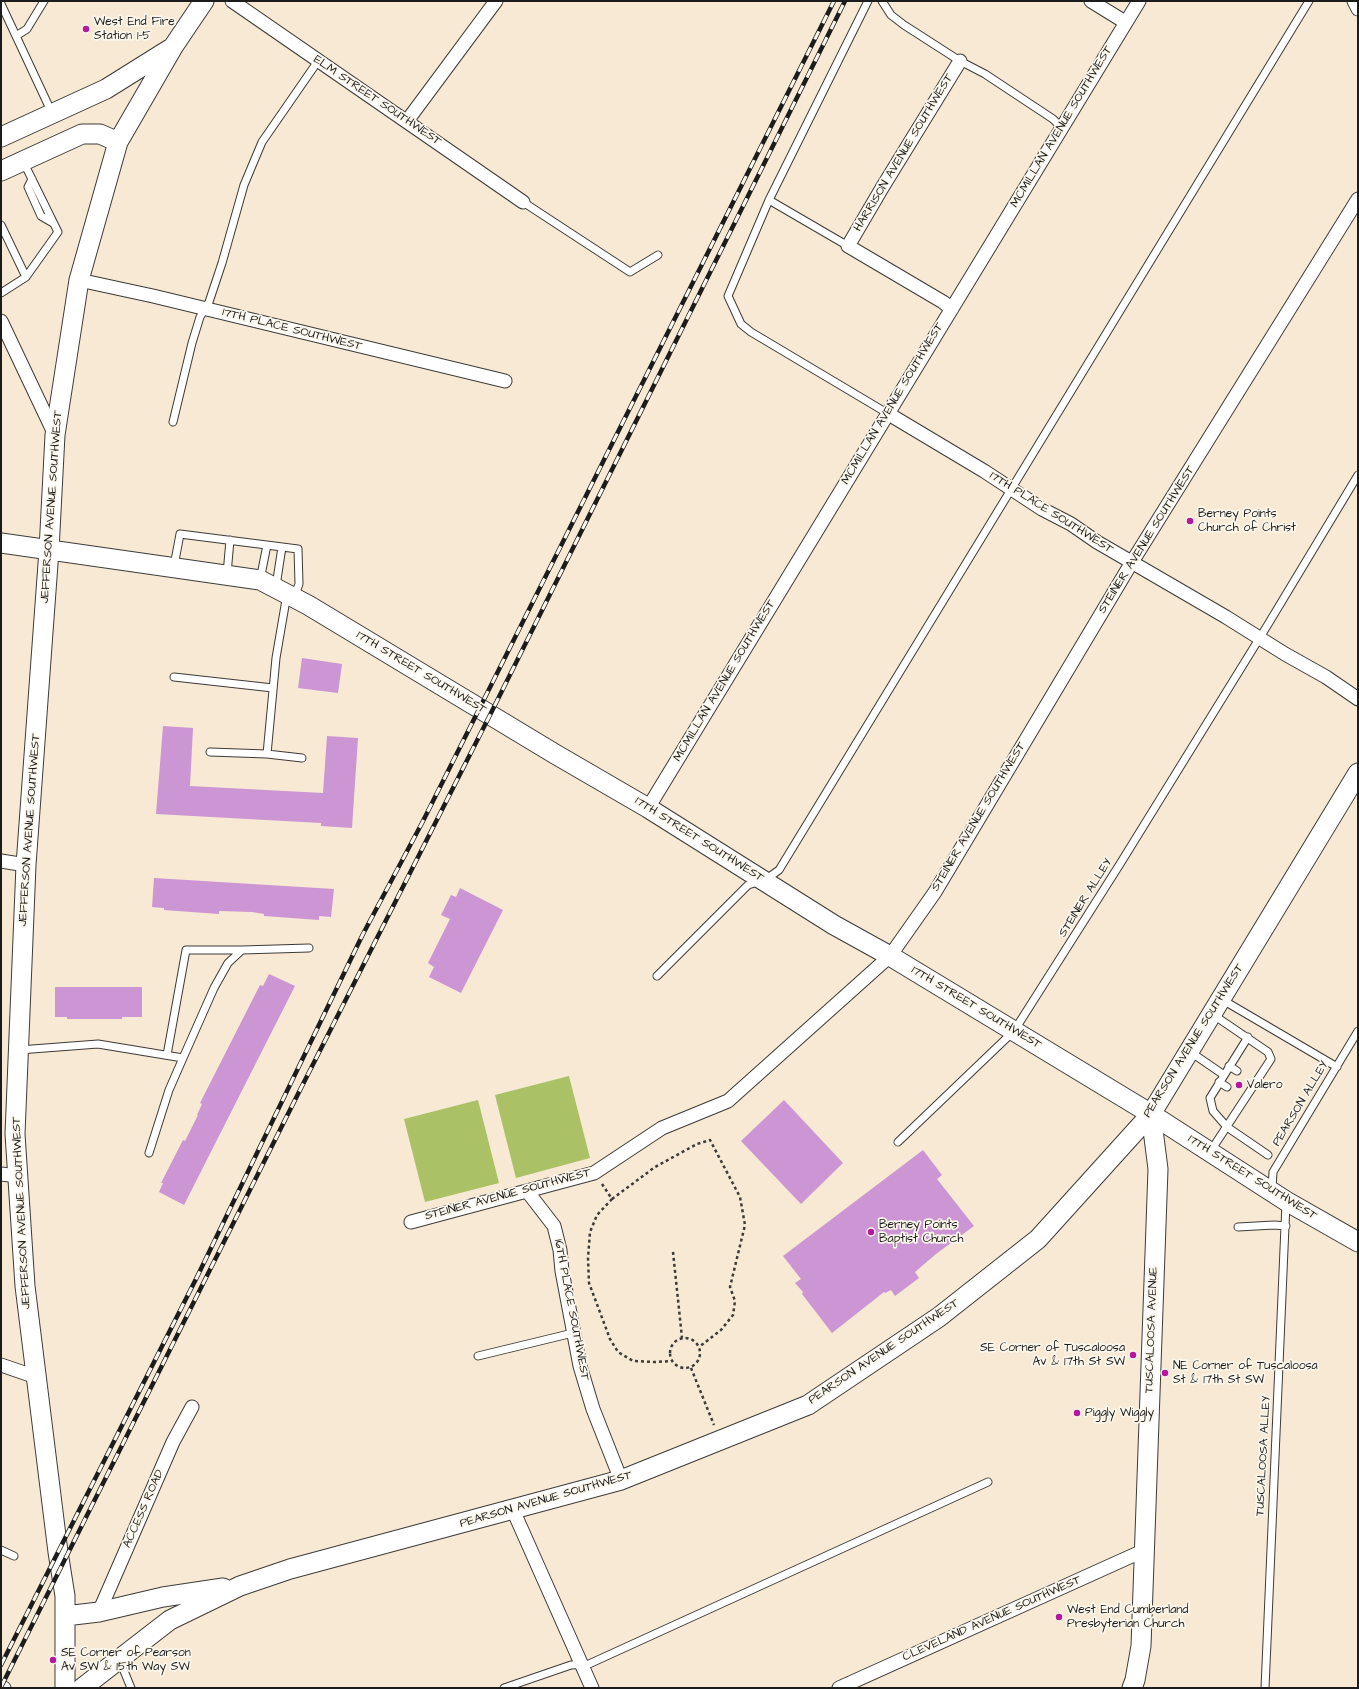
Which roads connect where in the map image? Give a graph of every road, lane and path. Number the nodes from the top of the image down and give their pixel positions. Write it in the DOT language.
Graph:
graph roads {
  1 [pos="44,1"];
  2 [pos="204,1"];
  3 [pos="232,1"];
  4 [pos="496,1"];
  5 [pos="868,1"];
  6 [pos="882,1"];
  7 [pos="1091,1"];
  8 [pos="1139,1"];
  9 [pos="1308,1"];
  10 [pos="1354,1"];
  11 [pos="1,4"];
  12 [pos="1358,9"];
  13 [pos="1125,22"];
  14 [pos="16,36"];
  15 [pos="173,47"];
  16 [pos="318,61"];
  17 [pos="960,61"];
  18 [pos="52,114"];
  19 [pos="407,121"];
  20 [pos="1061,127"];
  21 [pos="1,137"];
  22 [pos="118,142"];
  23 [pos="23,161"];
  24 [pos="1,171"];
  25 [pos="1358,199"];
  26 [pos="769,200"];
  27 [pos="523,202"];
  28 [pos="1,225"];
  29 [pos="848,246"];
  30 [pos="658,255"];
  31 [pos="26,277"];
  32 [pos="79,280"];
  33 [pos="1,294"];
  34 [pos="205,309"];
  35 [pos="952,309"];
  36 [pos="1,321"];
  37 [pos="505,381"];
  38 [pos="888,413"];
  39 [pos="173,422"];
  40 [pos="55,435"];
  41 [pos="1358,475"];
  42 [pos="1010,488"];
  43 [pos="230,540"];
  44 [pos="1,544"];
  45 [pos="268,545"];
  46 [pos="282,547"];
  47 [pos="49,550"];
  48 [pos="1132,562"];
  49 [pos="174,568"];
  50 [pos="227,576"];
  51 [pos="279,590"];
  52 [pos="1259,638"];
  53 [pos="174,677"];
  54 [pos="273,688"];
  55 [pos="1358,699"];
  56 [pos="210,752"];
  57 [pos="267,754"];
  58 [pos="302,758"];
  59 [pos="1358,773"];
  60 [pos="648,808"];
  61 [pos="1,861"];
  62 [pos="26,865"];
  63 [pos="765,880"];
  64 [pos="309,948"];
  65 [pos="242,950"];
  66 [pos="890,956"];
  67 [pos="657,976"];
  68 [pos="1216,1006"];
  69 [pos="1014,1031"];
  70 [pos="1358,1031"];
  71 [pos="1248,1037"];
  72 [pos="18,1050"];
  73 [pos="1189,1051"];
  74 [pos="167,1055"];
  75 [pos="183,1058"];
  76 [pos="1229,1066"];
  77 [pos="1337,1067"];
  78 [pos="1237,1072"];
  79 [pos="1224,1075"];
  80 [pos="1219,1082"];
  81 [pos="1227,1087"];
  82 [pos="1151,1114"];
  83 [pos="1227,1127"];
  84 [pos="898,1142"];
  85 [pos="1210,1152"];
  86 [pos="150,1154"];
  87 [pos="1268,1155"];
  88 [pos="594,1173"];
  89 [pos="9,1175"];
  90 [pos="527,1191"];
  91 [pos="1279,1196"];
  92 [pos="612,1199"];
  93 [pos="411,1222"];
  94 [pos="1286,1226"];
  95 [pos="1238,1227"];
  96 [pos="1358,1242"];
  97 [pos="673,1252"];
  98 [pos="573,1333"];
  99 [pos="682,1338"];
  100 [pos="699,1347"];
  101 [pos="478,1356"];
  102 [pos="672,1361"];
  103 [pos="1,1365"];
  104 [pos="691,1368"];
  105 [pos="36,1377"];
  106 [pos="192,1407"];
  107 [pos="721,1440"];
  108 [pos="621,1480"];
  109 [pos="988,1482"];
  110 [pos="513,1510"];
  111 [pos="1,1550"];
  112 [pos="1145,1550"];
  113 [pos="14,1556"];
  114 [pos="240,1586"];
  115 [pos="99,1612"];
  116 [pos="65,1616"];
  117 [pos="119,1659"];
  118 [pos="582,1664"];
  119 [pos="65,1688"];
  120 [pos="82,1688"];
  121 [pos="131,1688"];
  122 [pos="504,1688"];
  123 [pos="592,1688"];
  124 [pos="839,1688"];
  125 [pos="1132,1688"];
  126 [pos="1264,1688"];
  1 -- 14 [label="lane"];
  2 -- 15 [label="street, JEFFERSON AVENUE SOUTHWEST"];
  3 -- 16 [label="street, ELM STREET SOUTHWEST"];
  4 -- 19 [label="street"];
  5 -- 26 [label="lane"];
  6 -- 17 [label="lane"];
  7 -- 13 [label="street"];
  8 -- 13 [label="street, MCMILLAN AVENUE SOUTHWEST"];
  9 -- 42 [label="lane"];
  10 -- 12 [label="street"];
  11 -- 14 [label="lane"];
  13 -- 20 [label="street, MCMILLAN AVENUE SOUTHWEST"];
  14 -- 18 [label="lane"];
  15 -- 18 [label="street"];
  15 -- 22 [label="street, JEFFERSON AVENUE SOUTHWEST"];
  16 -- 19 [label="street, ELM STREET SOUTHWEST"];
  16 -- 34 [label="lane"];
  17 -- 20 [label="lane"];
  17 -- 29 [label="street, HARRISON AVENUE SOUTHWEST"];
  18 -- 21 [label="street"];
  19 -- 27 [label="street, ELM STREET SOUTHWEST"];
  20 -- 35 [label="street, MCMILLAN AVENUE SOUTHWEST"];
  22 -- 23 [label="street"];
  22 -- 32 [label="street, JEFFERSON AVENUE SOUTHWEST"];
  23 -- 24 [label="street"];
  23 -- 31 [label="lane"];
  25 -- 48 [label="street, STEINER AVENUE SOUTHWEST"];
  26 -- 29 [label="lane"];
  26 -- 38 [label="lane"];
  27 -- 30 [label="lane"];
  28 -- 31 [label="lane"];
  29 -- 35 [label="street"];
  31 -- 33 [label="lane"];
  32 -- 34 [label="street, 17TH PLACE SOUTHWEST"];
  32 -- 40 [label="street, JEFFERSON AVENUE SOUTHWEST"];
  34 -- 37 [label="street, 17TH PLACE SOUTHWEST"];
  34 -- 39 [label="lane"];
  35 -- 38 [label="street, MCMILLAN AVENUE SOUTHWEST"];
  36 -- 40 [label="street"];
  38 -- 42 [label="street, 17TH PLACE SOUTHWEST"];
  38 -- 60 [label="street, MCMILLAN AVENUE SOUTHWEST"];
  40 -- 47 [label="street, JEFFERSON AVENUE SOUTHWEST"];
  41 -- 52 [label="lane, STEINER ALLEY"];
  42 -- 48 [label="street, 17TH PLACE SOUTHWEST"];
  42 -- 63 [label="lane"];
  43 -- 45 [label="lane"];
  43 -- 49 [label="lane"];
  43 -- 50 [label="lane"];
  44 -- 47 [label="street, 17TH STREET SOUTHWEST"];
  45 -- 46 [label="lane"];
  45 -- 51 [label="lane"];
  46 -- 51 [label="lane"];
  46 -- 51 [label="lane"];
  47 -- 49 [label="street, 17TH STREET SOUTHWEST"];
  47 -- 62 [label="street, JEFFERSON AVENUE SOUTHWEST"];
  48 -- 52 [label="street, 17TH PLACE SOUTHWEST"];
  48 -- 66 [label="street, STEINER AVENUE SOUTHWEST"];
  49 -- 50 [label="street, 17TH STREET SOUTHWEST"];
  50 -- 51 [label="street, 17TH STREET SOUTHWEST"];
  51 -- 54 [label="lane"];
  51 -- 60 [label="street, 17TH STREET SOUTHWEST"];
  52 -- 55 [label="street, 17TH PLACE SOUTHWEST"];
  52 -- 69 [label="lane, STEINER ALLEY"];
  53 -- 54 [label="lane"];
  54 -- 57 [label="lane"];
  56 -- 57 [label="lane"];
  57 -- 58 [label="lane"];
  59 -- 68 [label="street, PEARSON AVENUE SOUTHWEST"];
  60 -- 63 [label="street, 17TH STREET SOUTHWEST"];
  61 -- 62 [label="street"];
  62 -- 72 [label="street, JEFFERSON AVENUE SOUTHWEST"];
  63 -- 66 [label="street, 17TH STREET SOUTHWEST"];
  63 -- 67 [label="lane"];
  64 -- 65 [label="lane"];
  65 -- 74 [label="lane"];
  65 -- 75 [label="lane"];
  66 -- 69 [label="street, 17TH STREET SOUTHWEST"];
  66 -- 88 [label="street, STEINER AVENUE SOUTHWEST"];
  68 -- 71 [label="lane"];
  68 -- 73 [label="street, PEARSON AVENUE SOUTHWEST"];
  68 -- 77 [label="lane"];
  69 -- 82 [label="street, 17TH STREET SOUTHWEST"];
  69 -- 84 [label="lane, STEINER ALLEY"];
  70 -- 77 [label="lane, PEARSON ALLEY"];
  71 -- 76 [label="lane"];
  71 -- 83 [label="lane"];
  72 -- 74 [label="lane"];
  72 -- 89 [label="street, JEFFERSON AVENUE SOUTHWEST"];
  73 -- 79 [label="lane"];
  73 -- 82 [label="street, PEARSON AVENUE SOUTHWEST"];
  74 -- 75 [label="lane"];
  75 -- 86 [label="lane"];
  76 -- 78 [label="lane"];
  76 -- 79 [label="lane"];
  77 -- 91 [label="lane, PEARSON ALLEY"];
  79 -- 80 [label="lane"];
  80 -- 81 [label="lane"];
  80 -- 83 [label="lane"];
  82 -- 85 [label="street, 17TH STREET SOUTHWEST"];
  82 -- 107 [label="street, PEARSON AVENUE SOUTHWEST"];
  82 -- 112 [label="street, TUSCALOOSA AVENUE"];
  83 -- 85 [label="lane"];
  83 -- 87 [label="lane"];
  85 -- 91 [label="street, 17TH STREET SOUTHWEST"];
  88 -- 90 [label="street, STEINER AVENUE SOUTHWEST"];
  88 -- 92 [label="path"];
  89 -- 105 [label="street, JEFFERSON AVENUE SOUTHWEST"];
  90 -- 93 [label="street, STEINER AVENUE SOUTHWEST"];
  90 -- 98 [label="street, 16TH PLACE SOUTHWEST"];
  91 -- 94 [label="lane, TUSCALOOSA ALLEY"];
  91 -- 96 [label="street, 17TH STREET SOUTHWEST"];
  92 -- 100 [label="path"];
  92 -- 102 [label="path"];
  94 -- 95 [label="lane"];
  94 -- 126 [label="lane, TUSCALOOSA ALLEY"];
  97 -- 99 [label="path"];
  98 -- 101 [label="lane"];
  98 -- 108 [label="street, 16TH PLACE SOUTHWEST"];
  99 -- 100 [label="path"];
  99 -- 102 [label="path"];
  100 -- 104 [label="path"];
  102 -- 104 [label="path"];
  103 -- 105 [label="street"];
  104 -- 107 [label="path"];
  105 -- 116 [label="street, JEFFERSON AVENUE SOUTHWEST"];
  106 -- 115 [label="street, ACCESS ROAD"];
  107 -- 108 [label="street, PEARSON AVENUE SOUTHWEST"];
  108 -- 110 [label="street, PEARSON AVENUE SOUTHWEST"];
  109 -- 118 [label="lane"];
  110 -- 114 [label="street, PEARSON AVENUE SOUTHWEST"];
  110 -- 118 [label="street"];
  111 -- 113 [label="lane"];
  112 -- 124 [label="street, CLEVELAND AVENUE SOUTHWEST"];
  112 -- 125 [label="street, TUSCALOOSA AVENUE"];
  114 -- 115 [label="street"];
  114 -- 117 [label="street, PEARSON AVENUE SOUTHWEST"];
  115 -- 116 [label="street"];
  116 -- 119 [label="street, JEFFERSON AVENUE SOUTHWEST"];
  117 -- 120 [label="street, PEARSON AVENUE SOUTHWEST"];
  117 -- 121 [label="lane"];
  118 -- 122 [label="lane"];
  118 -- 123 [label="street"];
}
